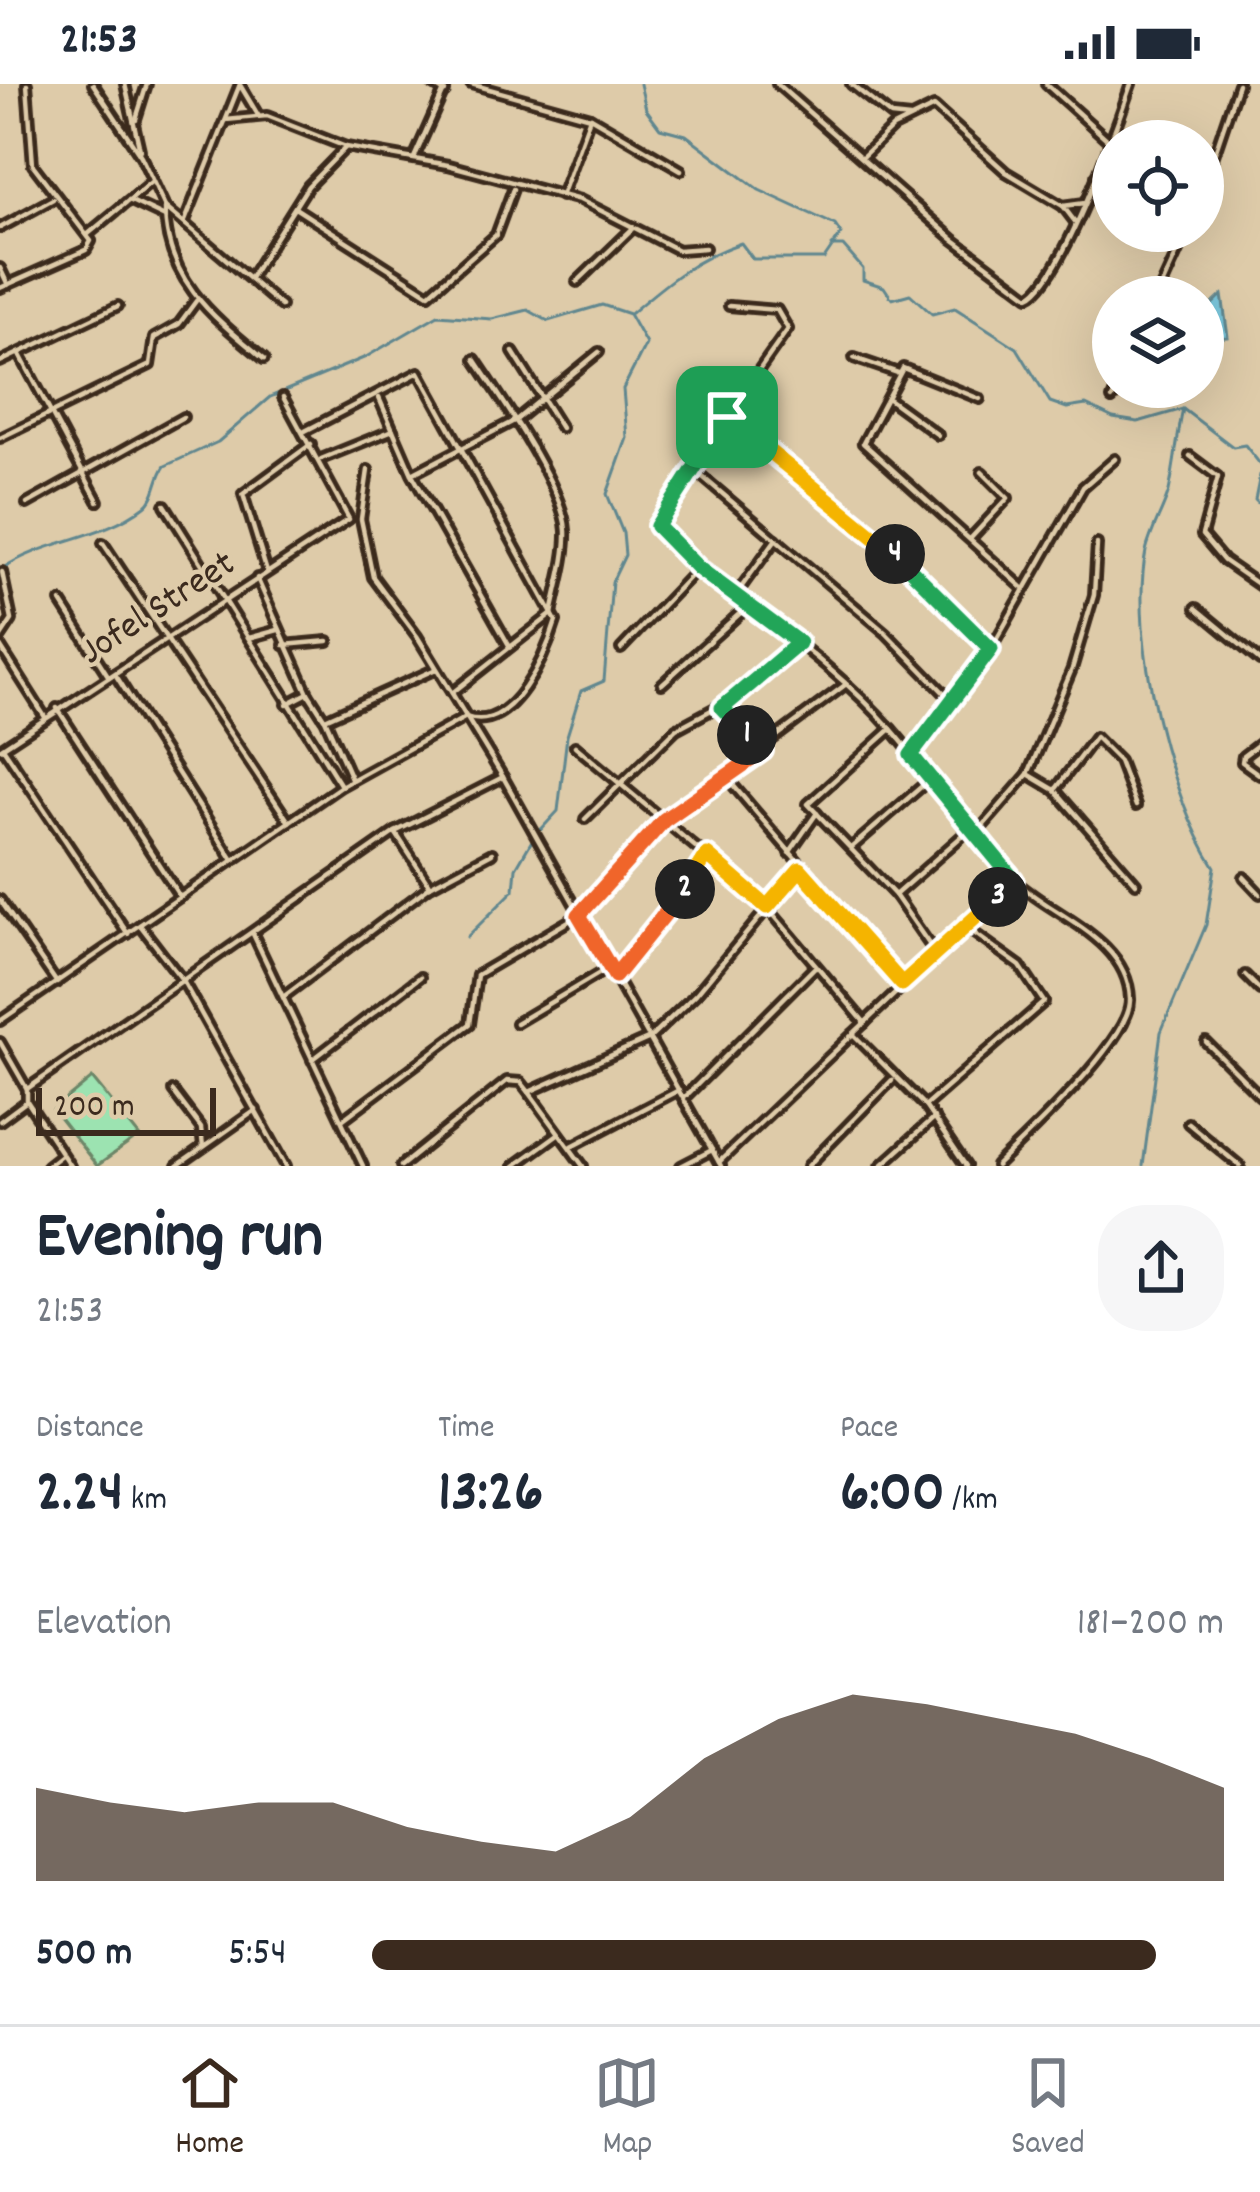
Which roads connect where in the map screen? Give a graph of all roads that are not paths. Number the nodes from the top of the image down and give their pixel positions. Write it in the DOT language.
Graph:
graph roads {
  1 [pos="27,84"];
  2 [pos="93,84"];
  3 [pos="125,84"];
  4 [pos="147,84"];
  5 [pos="432,84"];
  6 [pos="448,84"];
  7 [pos="472,84"];
  8 [pos="777,84"];
  9 [pos="851,84"];
  10 [pos="1046,84"];
  11 [pos="1131,84"];
  12 [pos="1238,84"];
  13 [pos="240,85"];
  14 [pos="445,92"];
  15 [pos="257,115"];
  16 [pos="590,117"];
  17 [pos="916,117"];
  18 [pos="135,120"];
  19 [pos="226,120"];
  20 [pos="1118,120"];
  21 [pos="1092,126"];
  22 [pos="1224,126"];
  23 [pos="346,147"];
  24 [pos="140,156"];
  25 [pos="862,157"];
  26 [pos="414,158"];
  27 [pos="681,170"];
  28 [pos="151,182"];
  29 [pos="1092,186"];
  30 [pos="514,187"];
  31 [pos="561,196"];
  32 [pos="56,198"];
  33 [pos="128,200"];
  34 [pos="1085,203"];
  35 [pos="1063,206"];
  36 [pos="164,207"];
  37 [pos="295,208"];
  38 [pos="165,217"];
  39 [pos="185,221"];
  40 [pos="1076,223"];
  41 [pos="0,228"];
  42 [pos="632,229"];
  43 [pos="87,235"];
  44 [pos="705,248"];
  45 [pos="0,268"];
  46 [pos="250,278"];
  47 [pos="578,283"];
  48 [pos="8,285"];
  49 [pos="0,289"];
  50 [pos="196,301"];
  51 [pos="118,306"];
  52 [pos="281,306"];
  53 [pos="729,306"];
  54 [pos="513,352"];
  55 [pos="599,352"];
  56 [pos="19,353"];
  57 [pos="854,358"];
  58 [pos="265,359"];
  59 [pos="475,359"];
  60 [pos="0,362"];
  61 [pos="898,373"];
  62 [pos="378,397"];
  63 [pos="283,398"];
  64 [pos="980,399"];
  65 [pos="890,400"];
  66 [pos="542,401"];
  67 [pos="48,416"];
  68 [pos="183,417"];
  69 [pos="727,417"];
  70 [pos="516,420"];
  71 [pos="561,428"];
  72 [pos="393,430"];
  73 [pos="304,431"];
  74 [pos="938,435"];
  75 [pos="0,438"];
  76 [pos="311,444"];
  77 [pos="463,452"];
  78 [pos="1190,456"];
  79 [pos="319,459"];
  80 [pos="1115,459"];
  81 [pos="691,467"];
  82 [pos="368,470"];
  83 [pos="81,472"];
  84 [pos="982,472"];
  85 [pos="412,475"];
  86 [pos="98,501"];
  87 [pos="27,504"];
  88 [pos="165,505"];
  89 [pos="971,538"];
  90 [pos="776,539"];
  91 [pos="103,543"];
  92 [pos="1097,544"];
  93 [pos="698,568"];
  94 [pos="2,572"];
  95 [pos="267,572"];
  96 [pos="257,578"];
  97 [pos="1260,586"];
  98 [pos="1022,587"];
  99 [pos="735,596"];
  100 [pos="223,600"];
  101 [pos="61,602"];
  102 [pos="748,605"];
  103 [pos="1196,608"];
  104 [pos="552,614"];
  105 [pos="278,630"];
  106 [pos="169,639"];
  107 [pos="248,639"];
  108 [pos="328,641"];
  109 [pos="0,642"];
  110 [pos="799,643"];
  111 [pos="284,645"];
  112 [pos="510,647"];
  113 [pos="621,649"];
  114 [pos="991,649"];
  115 [pos="1260,661"];
  116 [pos="436,669"];
  117 [pos="112,676"];
  118 [pos="662,684"];
  119 [pos="845,685"];
  120 [pos="308,693"];
  121 [pos="452,693"];
  122 [pos="952,701"];
  123 [pos="287,704"];
  124 [pos="57,708"];
  125 [pos="722,708"];
  126 [pos="44,717"];
  127 [pos="466,717"];
  128 [pos="325,719"];
  129 [pos="891,730"];
  130 [pos="1260,743"];
  131 [pos="575,746"];
  132 [pos="1,748"];
  133 [pos="763,751"];
  134 [pos="911,755"];
  135 [pos="1028,774"];
  136 [pos="1260,775"];
  137 [pos="503,777"];
  138 [pos="726,777"];
  139 [pos="931,778"];
  140 [pos="352,779"];
  141 [pos="620,783"];
  142 [pos="341,786"];
  143 [pos="1055,790"];
  144 [pos="1136,806"];
  145 [pos="817,813"];
  146 [pos="585,819"];
  147 [pos="664,820"];
  148 [pos="290,822"];
  149 [pos="974,831"];
  150 [pos="395,832"];
  151 [pos="852,847"];
  152 [pos="492,853"];
  153 [pos="789,853"];
  154 [pos="707,855"];
  155 [pos="233,860"];
  156 [pos="800,869"];
  157 [pos="1244,878"];
  158 [pos="1014,880"];
  159 [pos="1136,883"];
  160 [pos="430,886"];
  161 [pos="1260,894"];
  162 [pos="895,895"];
  163 [pos="180,897"];
  164 [pos="0,900"];
  165 [pos="767,907"];
  166 [pos="579,915"];
  167 [pos="140,925"];
  168 [pos="967,928"];
  169 [pos="128,934"];
  170 [pos="253,934"];
  171 [pos="936,954"];
  172 [pos="817,966"];
  173 [pos="610,968"];
  174 [pos="1245,975"];
  175 [pos="615,976"];
  176 [pos="420,977"];
  177 [pos="183,981"];
  178 [pos="57,983"];
  179 [pos="902,984"];
  180 [pos="1260,990"];
  181 [pos="283,997"];
  182 [pos="0,1021"];
  183 [pos="516,1023"];
  184 [pos="865,1023"];
  185 [pos="854,1034"];
  186 [pos="650,1038"];
  187 [pos="0,1042"];
  188 [pos="1205,1042"];
  189 [pos="313,1060"];
  190 [pos="894,1078"];
  191 [pos="27,1089"];
  192 [pos="173,1090"];
  193 [pos="679,1090"];
  194 [pos="530,1092"];
  195 [pos="1260,1096"];
  196 [pos="684,1098"];
  197 [pos="27,1101"];
  198 [pos="925,1106"];
  199 [pos="257,1110"];
  200 [pos="934,1118"];
  201 [pos="342,1120"];
  202 [pos="0,1121"];
  203 [pos="1188,1123"];
  204 [pos="558,1134"];
  205 [pos="571,1146"];
  206 [pos="203,1148"];
  207 [pos="712,1150"];
  208 [pos="61,1155"];
  209 [pos="720,1164"];
  210 [pos="886,1164"];
  211 [pos="47,1166"];
  212 [pos="70,1166"];
  213 [pos="177,1166"];
  214 [pos="286,1166"];
  215 [pos="363,1166"];
  216 [pos="401,1166"];
  217 [pos="514,1166"];
  218 [pos="584,1166"];
  219 [pos="681,1166"];
  220 [pos="808,1166"];
  221 [pos="966,1166"];
  222 [pos="996,1166"];
  223 [pos="1240,1166"];
  1 -- 32 [label="street"];
  2 -- 24 [label="street"];
  3 -- 18 [label="street"];
  4 -- 18 [label="street"];
  5 -- 14 [label="street"];
  6 -- 14 [label="street"];
  7 -- 16 [label="street"];
  8 -- 25 [label="street"];
  9 -- 17 [label="street"];
  10 -- 21 [label="street"];
  11 -- 20 [label="street"];
  12 -- 22 [label="street"];
  13 -- 15 [label="street"];
  13 -- 19 [label="street"];
  14 -- 26 [label="street"];
  15 -- 19 [label="street"];
  15 -- 23 [label="street"];
  16 -- 27 [label="street"];
  16 -- 31 [label="street"];
  17 -- 25 [label="street"];
  17 -- 35 [label="street"];
  18 -- 24 [label="street"];
  19 -- 39 [label="street"];
  23 -- 26 [label="street"];
  23 -- 37 [label="street"];
  24 -- 28 [label="street"];
  25 -- 40 [label="street"];
  26 -- 30 [label="street"];
  28 -- 33 [label="street"];
  28 -- 36 [label="street"];
  29 -- 34 [label="street"];
  30 -- 31 [label="street"];
  30 -- 37 [label="street"];
  31 -- 42 [label="street"];
  32 -- 41 [label="street"];
  32 -- 43 [label="street"];
  33 -- 38 [label="street"];
  33 -- 43 [label="street"];
  34 -- 35 [label="street"];
  34 -- 40 [label="street"];
  35 -- 40 [label="street"];
  36 -- 38 [label="street"];
  36 -- 39 [label="street"];
  37 -- 46 [label="street"];
  38 -- 50 [label="street"];
  39 -- 46 [label="street"];
  42 -- 44 [label="street"];
  42 -- 47 [label="street"];
  43 -- 48 [label="street"];
  45 -- 48 [label="street"];
  46 -- 52 [label="street"];
  48 -- 49 [label="street"];
  50 -- 58 [label="street"];
  50 -- 67 [label="street"];
  51 -- 56 [label="street"];
  53 -- 69 [label="street"];
  54 -- 66 [label="street"];
  55 -- 66 [label="street"];
  56 -- 60 [label="street"];
  56 -- 67 [label="street"];
  57 -- 61 [label="street"];
  59 -- 70 [label="street"];
  61 -- 64 [label="street"];
  61 -- 65 [label="street"];
  62 -- 72 [label="street"];
  62 -- 73 [label="street"];
  62 -- 77 [label="street"];
  63 -- 73 [label="street"];
  65 -- 74 [label="street"];
  65 -- 89 [label="street"];
  66 -- 70 [label="street"];
  66 -- 71 [label="street"];
  67 -- 75 [label="street"];
  67 -- 83 [label="street"];
  68 -- 83 [label="street"];
  69 -- 81 [label="street"];
  69 -- 114 [label="street"];
  70 -- 77 [label="street"];
  70 -- 104 [label="street"];
  72 -- 79 [label="street"];
  72 -- 85 [label="street"];
  73 -- 76 [label="street"];
  76 -- 79 [label="street"];
  76 -- 95 [label="street"];
  77 -- 85 [label="street"];
  77 -- 104 [label="street"];
  78 -- 97 [label="street"];
  79 -- 95 [label="street, Jofel Street"];
  80 -- 98 [label="street"];
  81 -- 90 [label="street"];
  81 -- 93 [label="street"];
  82 -- 116 [label="street"];
  83 -- 86 [label="street"];
  83 -- 87 [label="street"];
  84 -- 89 [label="street"];
  85 -- 112 [label="street"];
  88 -- 100 [label="street"];
  89 -- 98 [label="street"];
  90 -- 99 [label="street"];
  90 -- 122 [label="street"];
  91 -- 106 [label="street"];
  92 -- 135 [label="street"];
  93 -- 99 [label="street"];
  93 -- 113 [label="street"];
  94 -- 109 [label="street"];
  95 -- 96 [label="street, Jofel Street"];
  96 -- 100 [label="street, Jofel Street"];
  96 -- 105 [label="street"];
  98 -- 114 [label="street"];
  99 -- 102 [label="street"];
  100 -- 106 [label="street, Jofel Street"];
  100 -- 107 [label="street"];
  101 -- 117 [label="street"];
  102 -- 110 [label="street"];
  102 -- 118 [label="street"];
  103 -- 115 [label="street"];
  104 -- 112 [label="street"];
  104 -- 127 [label="street"];
  105 -- 107 [label="street"];
  105 -- 111 [label="street"];
  106 -- 117 [label="street, Jofel Street"];
  106 -- 148 [label="street"];
  107 -- 123 [label="street"];
  108 -- 111 [label="street"];
  109 -- 126 [label="street"];
  110 -- 119 [label="street"];
  110 -- 125 [label="street"];
  111 -- 120 [label="street"];
  112 -- 121 [label="street"];
  114 -- 122 [label="street"];
  116 -- 121 [label="street"];
  116 -- 128 [label="street"];
  117 -- 124 [label="street, Jofel Street"];
  117 -- 155 [label="street"];
  119 -- 129 [label="street"];
  119 -- 133 [label="street"];
  120 -- 123 [label="street"];
  120 -- 128 [label="street"];
  121 -- 127 [label="street"];
  122 -- 134 [label="street"];
  123 -- 142 [label="street"];
  124 -- 126 [label="street, Jofel Street"];
  124 -- 163 [label="street"];
  125 -- 133 [label="street"];
  125 -- 141 [label="street"];
  126 -- 132 [label="street, Jofel Street"];
  127 -- 137 [label="street"];
  127 -- 140 [label="street"];
  128 -- 140 [label="street"];
  129 -- 134 [label="street"];
  129 -- 145 [label="street"];
  130 -- 136 [label="street"];
  131 -- 141 [label="street"];
  132 -- 169 [label="street"];
  133 -- 138 [label="street"];
  134 -- 139 [label="street"];
  135 -- 143 [label="street"];
  135 -- 149 [label="street"];
  137 -- 150 [label="street"];
  137 -- 166 [label="street"];
  138 -- 147 [label="street"];
  138 -- 153 [label="street"];
  139 -- 149 [label="street"];
  139 -- 151 [label="street"];
  140 -- 142 [label="street"];
  141 -- 146 [label="street"];
  141 -- 147 [label="street"];
  142 -- 148 [label="street"];
  143 -- 144 [label="street"];
  143 -- 159 [label="street"];
  145 -- 151 [label="street"];
  145 -- 153 [label="street"];
  147 -- 154 [label="street"];
  147 -- 166 [label="street"];
  148 -- 155 [label="street"];
  149 -- 158 [label="street"];
  149 -- 162 [label="street"];
  150 -- 160 [label="street"];
  150 -- 170 [label="street"];
  151 -- 162 [label="street"];
  152 -- 160 [label="street"];
  153 -- 156 [label="street"];
  154 -- 165 [label="street"];
  154 -- 175 [label="street"];
  155 -- 163 [label="street"];
  156 -- 165 [label="street"];
  156 -- 179 [label="street"];
  157 -- 161 [label="street"];
  158 -- 168 [label="street"];
  158 -- 222 [label="street"];
  160 -- 181 [label="street"];
  162 -- 171 [label="street"];
  163 -- 167 [label="street"];
  164 -- 178 [label="street"];
  165 -- 172 [label="street"];
  165 -- 186 [label="street"];
  166 -- 173 [label="street"];
  166 -- 201 [label="street"];
  167 -- 169 [label="street"];
  167 -- 177 [label="street"];
  168 -- 171 [label="street"];
  168 -- 198 [label="street"];
  169 -- 178 [label="street"];
  170 -- 177 [label="street"];
  170 -- 181 [label="street"];
  171 -- 179 [label="street"];
  172 -- 184 [label="street"];
  172 -- 196 [label="street"];
  173 -- 175 [label="street"];
  173 -- 183 [label="street"];
  174 -- 180 [label="street"];
  175 -- 186 [label="street"];
  176 -- 189 [label="street"];
  177 -- 191 [label="street"];
  177 -- 199 [label="street"];
  178 -- 182 [label="street"];
  179 -- 184 [label="street"];
  181 -- 189 [label="street"];
  184 -- 185 [label="street"];
  185 -- 190 [label="street"];
  185 -- 209 [label="street"];
  186 -- 193 [label="street"];
  186 -- 194 [label="street"];
  187 -- 191 [label="street"];
  188 -- 195 [label="street"];
  189 -- 201 [label="street"];
  190 -- 198 [label="street"];
  190 -- 220 [label="street"];
  191 -- 197 [label="street"];
  192 -- 206 [label="street"];
  193 -- 196 [label="street"];
  193 -- 205 [label="street"];
  194 -- 204 [label="street"];
  194 -- 216 [label="street"];
  196 -- 207 [label="street"];
  197 -- 202 [label="street"];
  197 -- 208 [label="street"];
  198 -- 200 [label="street"];
  199 -- 206 [label="street"];
  199 -- 214 [label="street"];
  200 -- 210 [label="street"];
  200 -- 221 [label="street"];
  201 -- 215 [label="street"];
  203 -- 223 [label="street"];
  204 -- 205 [label="street"];
  204 -- 217 [label="street"];
  205 -- 218 [label="street"];
  206 -- 213 [label="street"];
  207 -- 209 [label="street"];
  207 -- 219 [label="street"];
  208 -- 211 [label="street"];
  208 -- 212 [label="street"];
}
